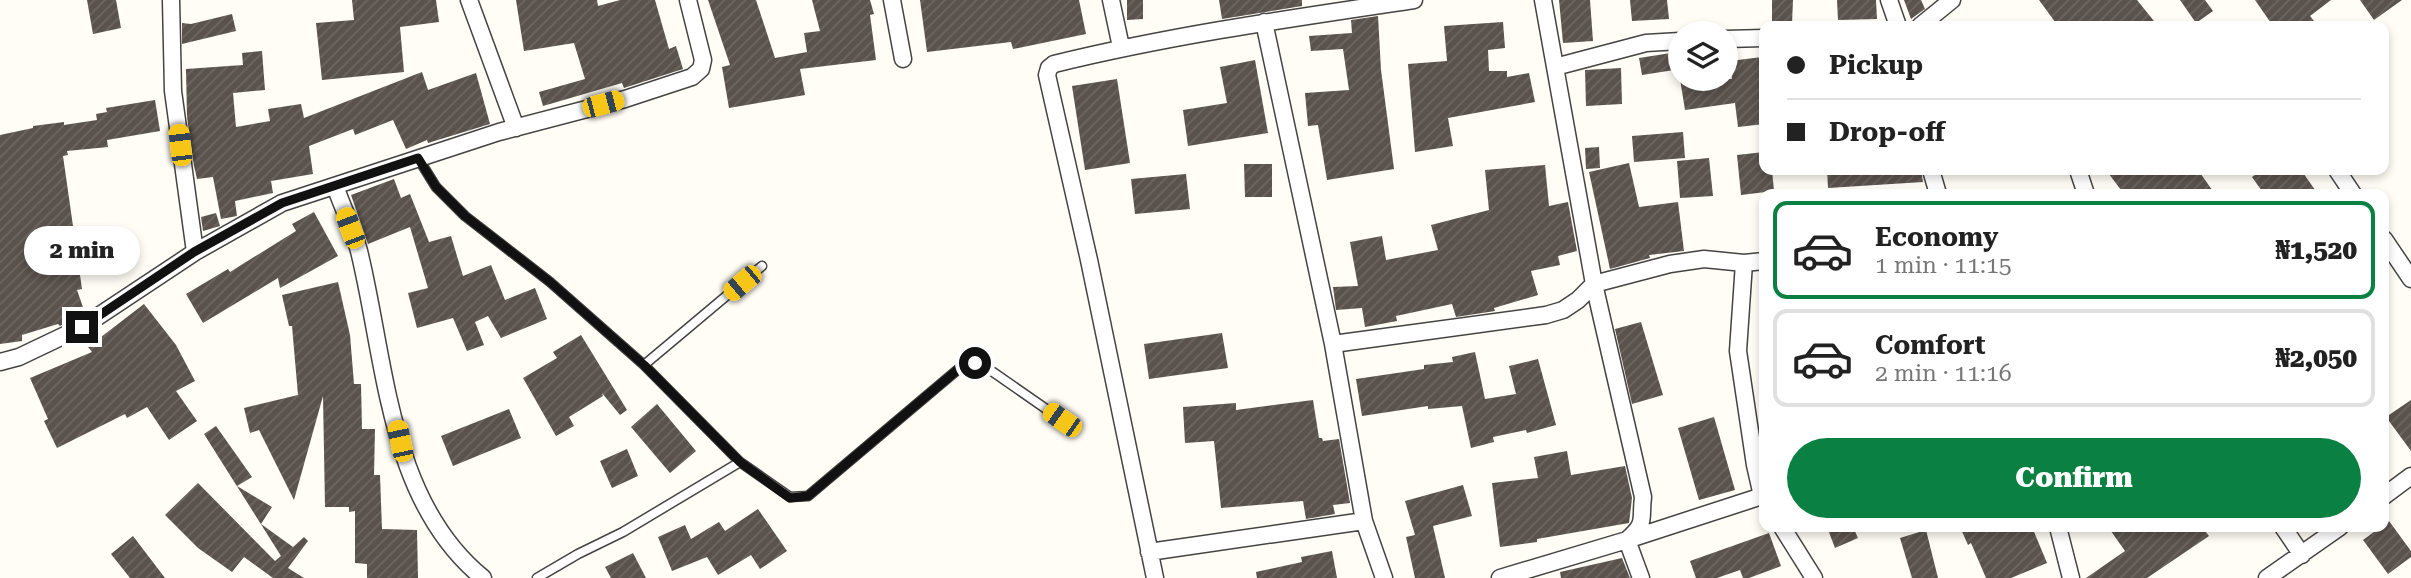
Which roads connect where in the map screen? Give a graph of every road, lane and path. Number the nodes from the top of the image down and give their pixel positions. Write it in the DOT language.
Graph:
graph roads {
  1 [pos="171,0"];
  2 [pos="469,0"];
  3 [pos="688,0"];
  4 [pos="892,0"];
  5 [pos="1111,0"];
  6 [pos="1414,0"];
  7 [pos="1543,0"];
  8 [pos="1889,0"];
  9 [pos="1952,0"];
  10 [pos="1319,7"];
  11 [pos="1896,21"];
  12 [pos="1926,21"];
  13 [pos="1264,22"];
  14 [pos="1759,38"];
  15 [pos="1738,39"];
  16 [pos="1668,42"];
  17 [pos="1121,47"];
  18 [pos="903,59"];
  19 [pos="1555,67"];
  20 [pos="516,128"];
  21 [pos="418,158"];
  22 [pos="335,186"];
  23 [pos="2389,246"];
  24 [pos="194,252"];
  25 [pos="1759,262"];
  26 [pos="1744,263"];
  27 [pos="762,266"];
  28 [pos="2411,279"];
  29 [pos="1594,284"];
  30 [pos="1333,344"];
  31 [pos="0,362"];
  32 [pos="644,365"];
  33 [pos="1062,420"];
  34 [pos="740,462"];
  35 [pos="2411,476"];
  36 [pos="1759,481"];
  37 [pos="2389,492"];
  38 [pos="1759,498"];
  39 [pos="1364,521"];
  40 [pos="1785,532"];
  41 [pos="2059,532"];
  42 [pos="2286,532"];
  43 [pos="2333,532"];
  44 [pos="1627,540"];
  45 [pos="1149,552"];
  46 [pos="2302,555"];
  47 [pos="484,578"];
  48 [pos="537,578"];
  49 [pos="1155,578"];
  50 [pos="1384,578"];
  51 [pos="1500,578"];
  52 [pos="1641,578"];
  53 [pos="1814,578"];
  54 [pos="2071,578"];
  55 [pos="2267,578"];
  1 -- 24 [label="street"];
  2 -- 20 [label="street"];
  3 -- 20 [label="street"];
  4 -- 18 [label="street"];
  5 -- 17 [label="street"];
  6 -- 10 [label="street"];
  7 -- 19 [label="street"];
  8 -- 11 [label="street"];
  9 -- 12 [label="street"];
  10 -- 13 [label="street"];
  13 -- 17 [label="street"];
  13 -- 30 [label="street"];
  14 -- 15 [label="street"];
  16 -- 19 [label="street"];
  17 -- 45 [label="street"];
  19 -- 29 [label="street"];
  20 -- 21 [label="street"];
  21 -- 22 [label="street"];
  21 -- 32 [label="lane"];
  22 -- 24 [label="street"];
  22 -- 47 [label="street"];
  23 -- 28 [label="street"];
  24 -- 31 [label="street"];
  25 -- 26 [label="street"];
  26 -- 29 [label="street"];
  26 -- 36 [label="street"];
  27 -- 32 [label="lane"];
  29 -- 30 [label="street"];
  29 -- 44 [label="street"];
  30 -- 39 [label="street"];
  32 -- 34 [label="lane"];
  33 -- 34 [label="lane"];
  34 -- 48 [label="lane"];
  35 -- 37 [label="street"];
  38 -- 44 [label="street"];
  39 -- 45 [label="street"];
  39 -- 50 [label="street"];
  40 -- 53 [label="street"];
  41 -- 54 [label="street"];
  42 -- 46 [label="street"];
  43 -- 46 [label="street"];
  44 -- 51 [label="street"];
  44 -- 52 [label="street"];
  45 -- 49 [label="street"];
  46 -- 55 [label="street"];
}
